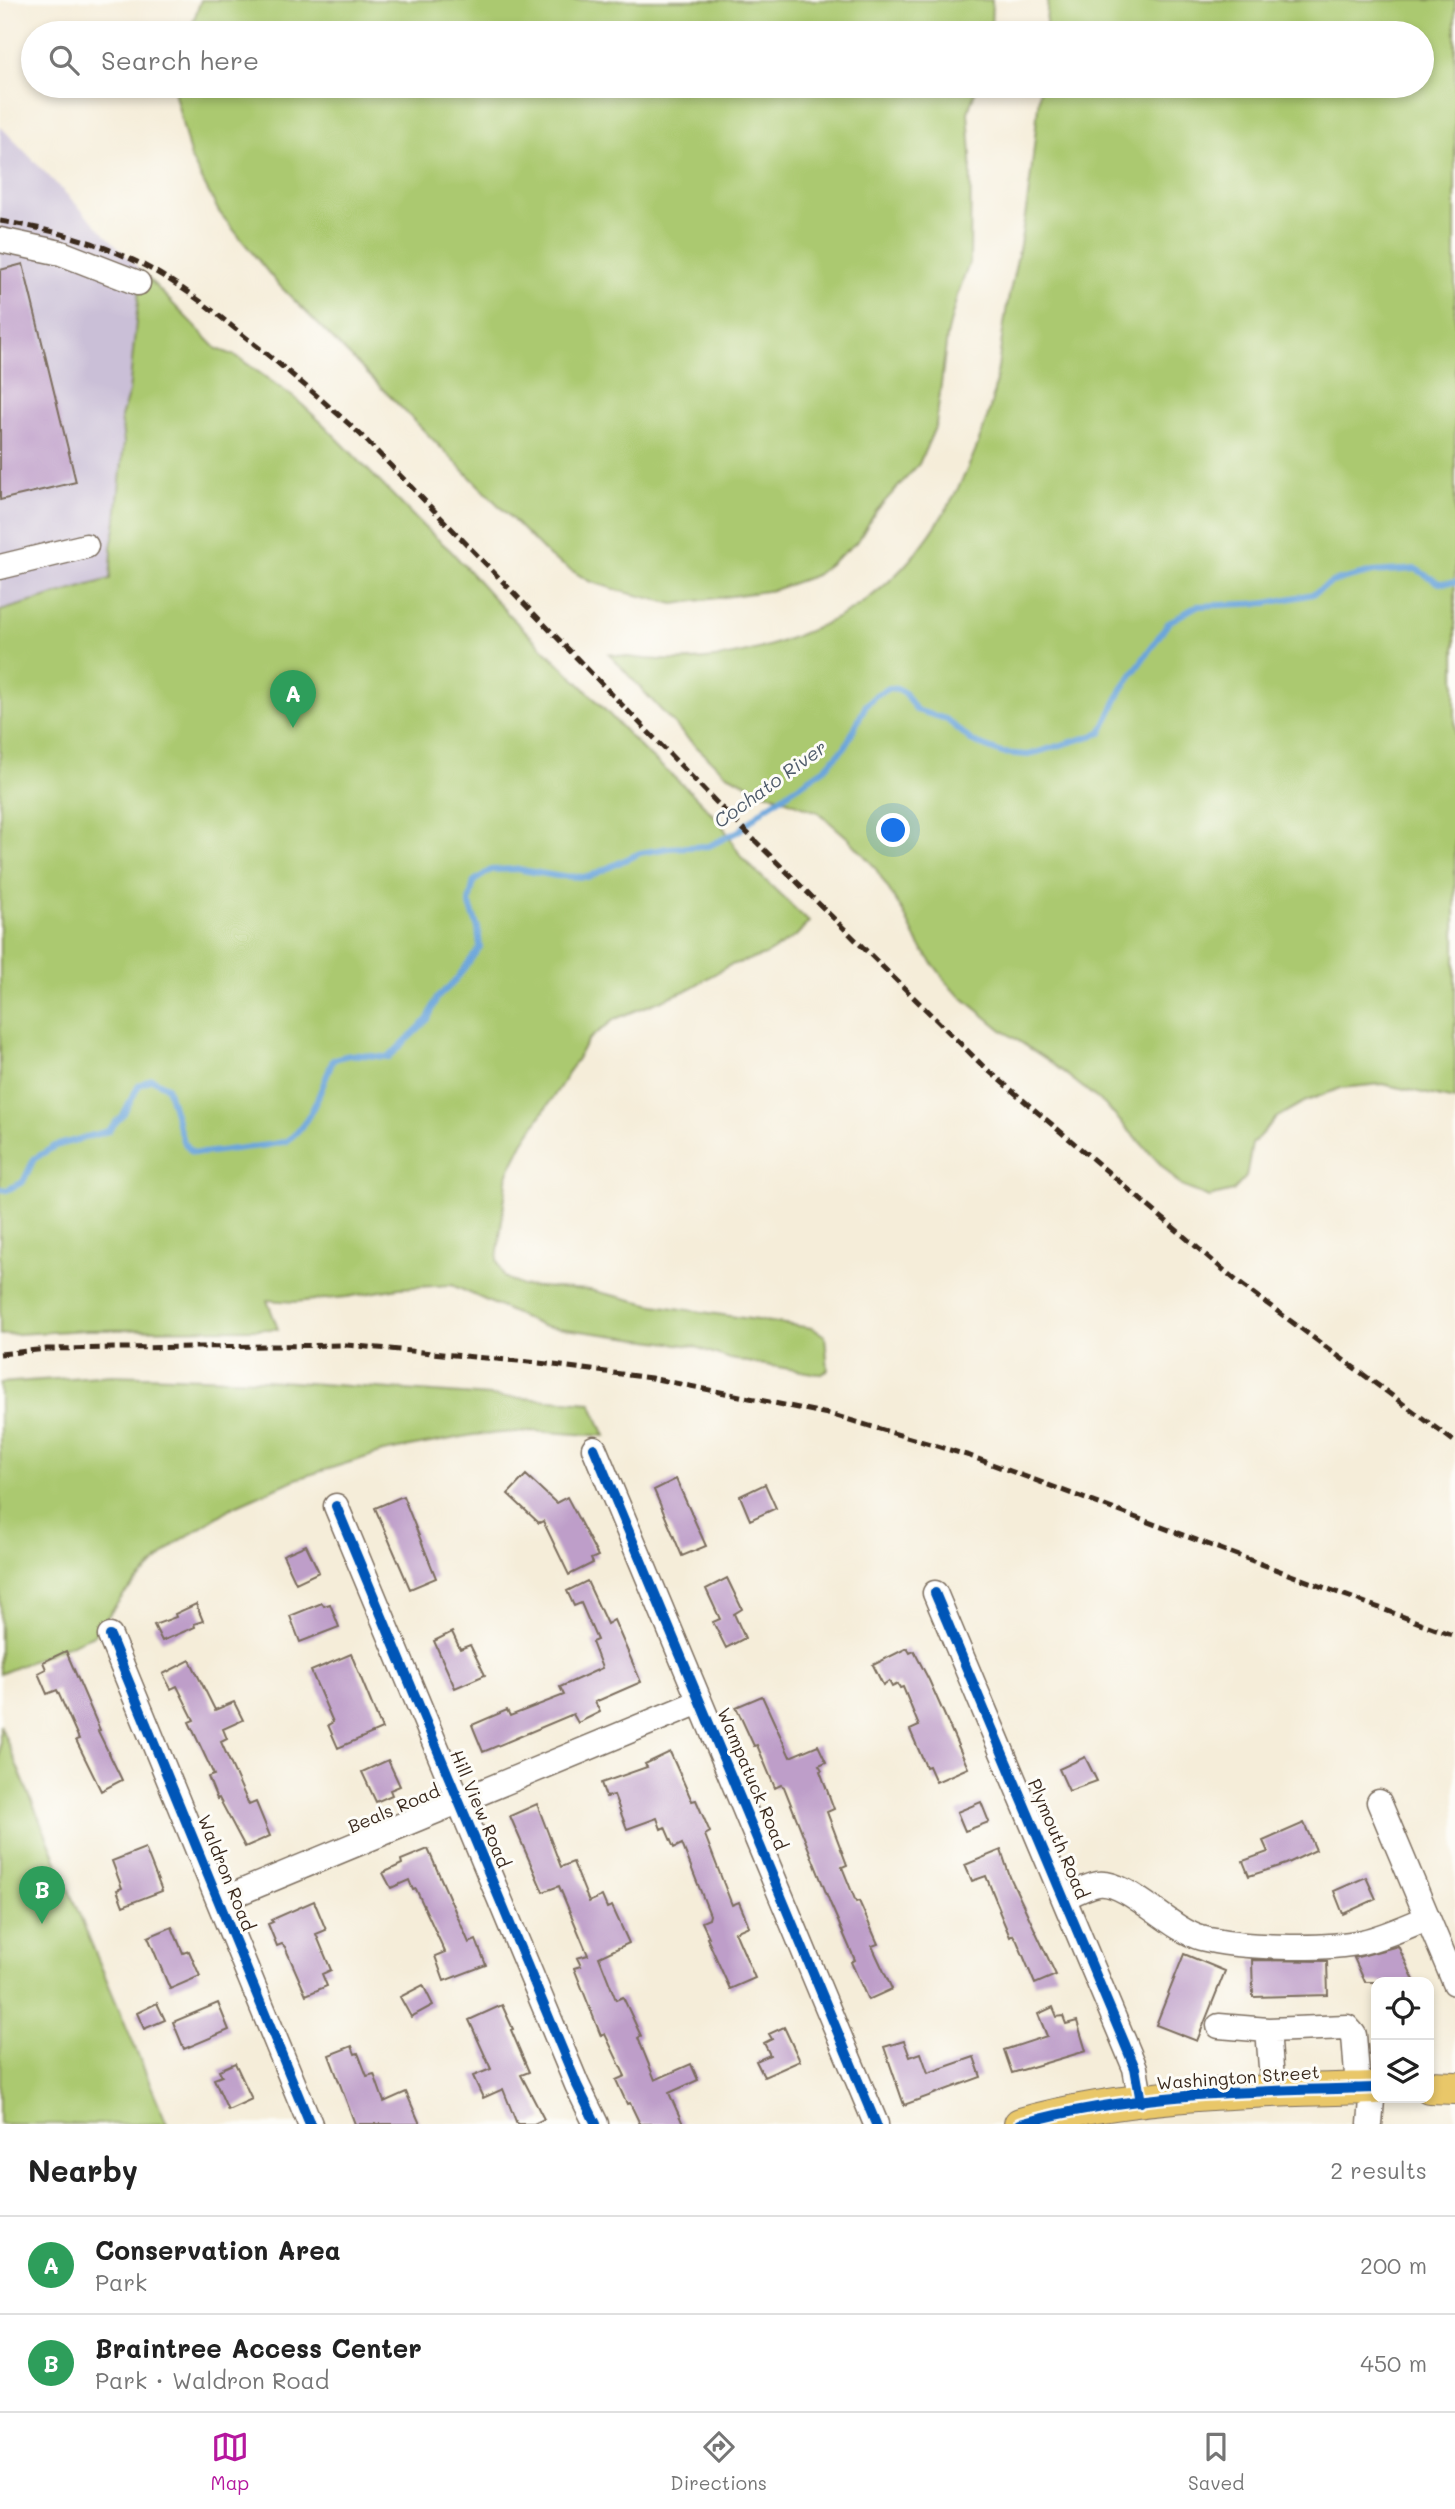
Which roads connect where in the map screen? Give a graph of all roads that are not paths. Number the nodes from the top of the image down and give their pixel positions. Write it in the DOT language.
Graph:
graph roads {
  1 [pos="0,240"];
  2 [pos="138,283"];
  3 [pos="86,546"];
  4 [pos="0,568"];
  5 [pos="594,1448"];
  6 [pos="336,1506"];
  7 [pos="935,1593"];
  8 [pos="110,1636"];
  9 [pos="699,1702"];
  10 [pos="458,1801"];
  11 [pos="1379,1802"];
  12 [pos="1063,1898"];
  13 [pos="219,1901"];
  14 [pos="1427,1918"];
  15 [pos="1455,1983"];
  16 [pos="1219,2026"];
  17 [pos="1268,2030"];
  18 [pos="1434,2087"];
  19 [pos="1369,2088"];
  20 [pos="1455,2088"];
  21 [pos="1273,2092"];
  22 [pos="1141,2102"];
  23 [pos="1083,2117"];
  24 [pos="310,2124"];
  25 [pos="596,2124"];
  26 [pos="876,2124"];
  27 [pos="1020,2124"];
  28 [pos="1370,2124"];
  1 -- 2 [label="street"];
  3 -- 4 [label="street"];
  5 -- 9 [label="street, Wampatuck Road"];
  6 -- 10 [label="street, Hill View Road"];
  7 -- 12 [label="street, Plymouth Road"];
  8 -- 13 [label="street, Waldron Road"];
  9 -- 10 [label="street, Beals Road"];
  9 -- 26 [label="street, Wampatuck Road"];
  10 -- 13 [label="street, Beals Road"];
  10 -- 25 [label="street, Hill View Road"];
  11 -- 14 [label="street"];
  12 -- 14 [label="street"];
  12 -- 22 [label="street, Plymouth Road"];
  13 -- 24 [label="street, Waldron Road"];
  14 -- 15 [label="street"];
  16 -- 17 [label="street"];
  17 -- 19 [label="street"];
  17 -- 21 [label="street"];
  18 -- 20 [label="main road"];
  19 -- 21 [label="main road, Washington Street"];
  19 -- 28 [label="street"];
  21 -- 22 [label="main road, Washington Street"];
  22 -- 23 [label="main road, Washington Street"];
  23 -- 27 [label="main road, Washington Street"];
}
